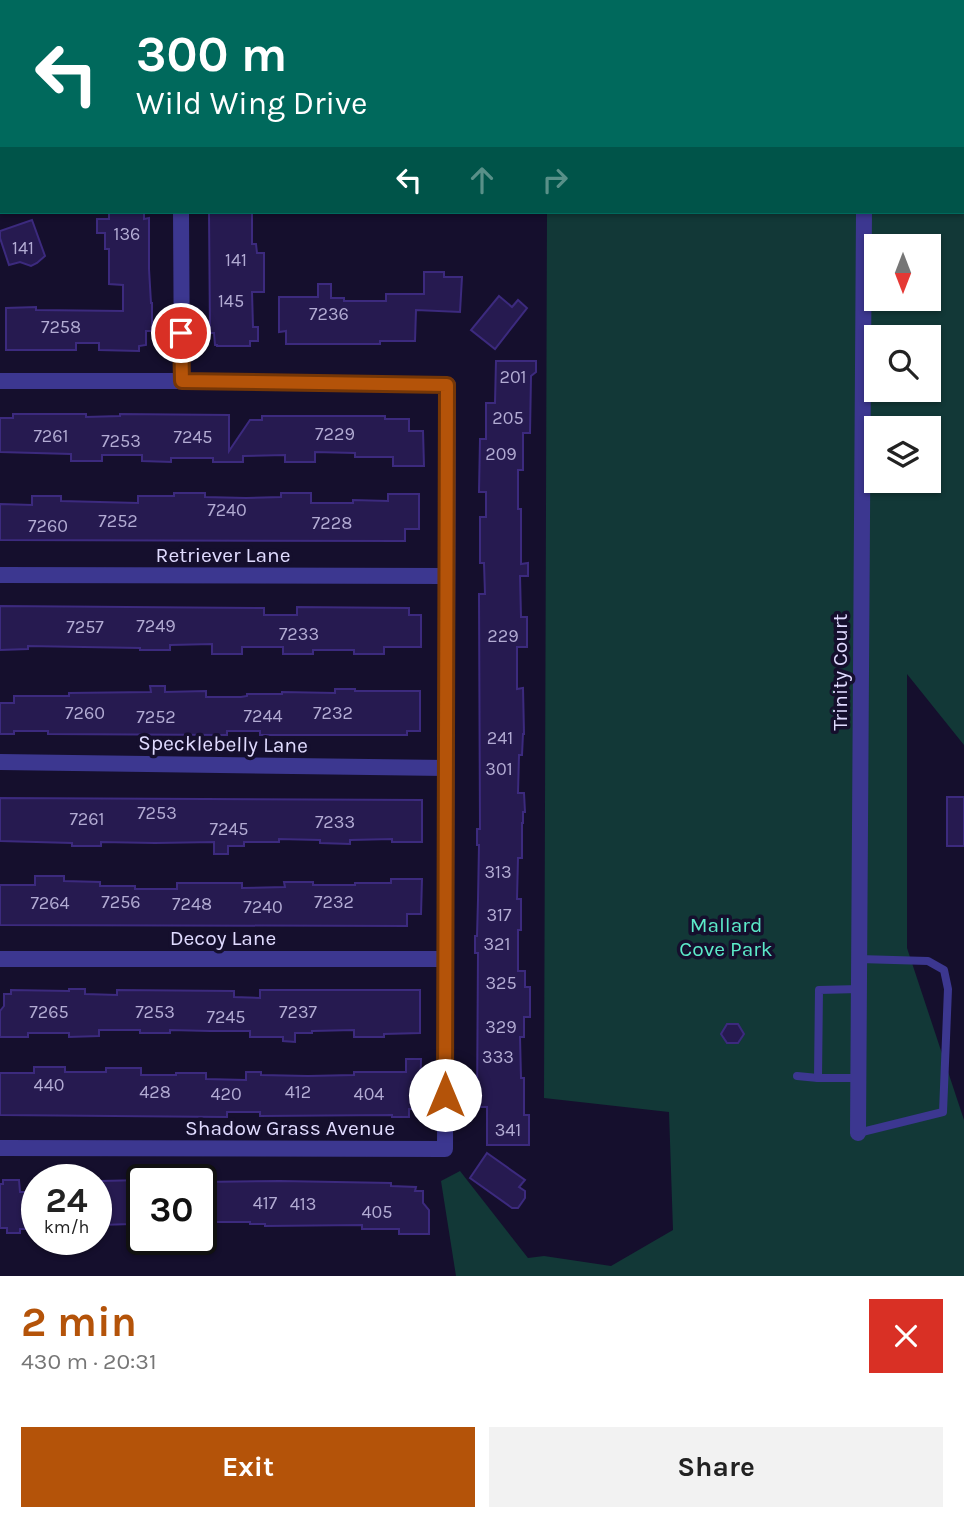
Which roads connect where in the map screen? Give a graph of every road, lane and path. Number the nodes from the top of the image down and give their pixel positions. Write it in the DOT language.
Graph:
graph roads {
  1 [pos="181,214"];
  2 [pos="864,214"];
  3 [pos="0,381"];
  4 [pos="182,381"];
  5 [pos="0,575"];
  6 [pos="446,576"];
  7 [pos="0,762"];
  8 [pos="446,768"];
  9 [pos="859,958"];
  10 [pos="0,959"];
  11 [pos="446,959"];
  12 [pos="859,989"];
  13 [pos="797,1076"];
  14 [pos="818,1078"];
  15 [pos="858,1078"];
  16 [pos="858,1133"];
  17 [pos="0,1148"];
  1 -- 4 [label="street"];
  2 -- 9 [label="street, Trinity Court"];
  3 -- 4 [label="street"];
  4 -- 6 [label="street, Shadow Grass Avenue"];
  5 -- 6 [label="street, Retriever Lane"];
  6 -- 8 [label="street, Shadow Grass Avenue"];
  7 -- 8 [label="street, Specklebelly Lane"];
  8 -- 11 [label="street, Shadow Grass Avenue"];
  9 -- 12 [label="street, Trinity Court"];
  9 -- 16 [label="lane"];
  10 -- 11 [label="street, Decoy Lane"];
  11 -- 17 [label="street, Shadow Grass Avenue"];
  12 -- 14 [label="lane"];
  12 -- 15 [label="street, Trinity Court"];
  13 -- 14 [label="lane"];
  14 -- 15 [label="lane"];
  15 -- 16 [label="street, Trinity Court"];
}
